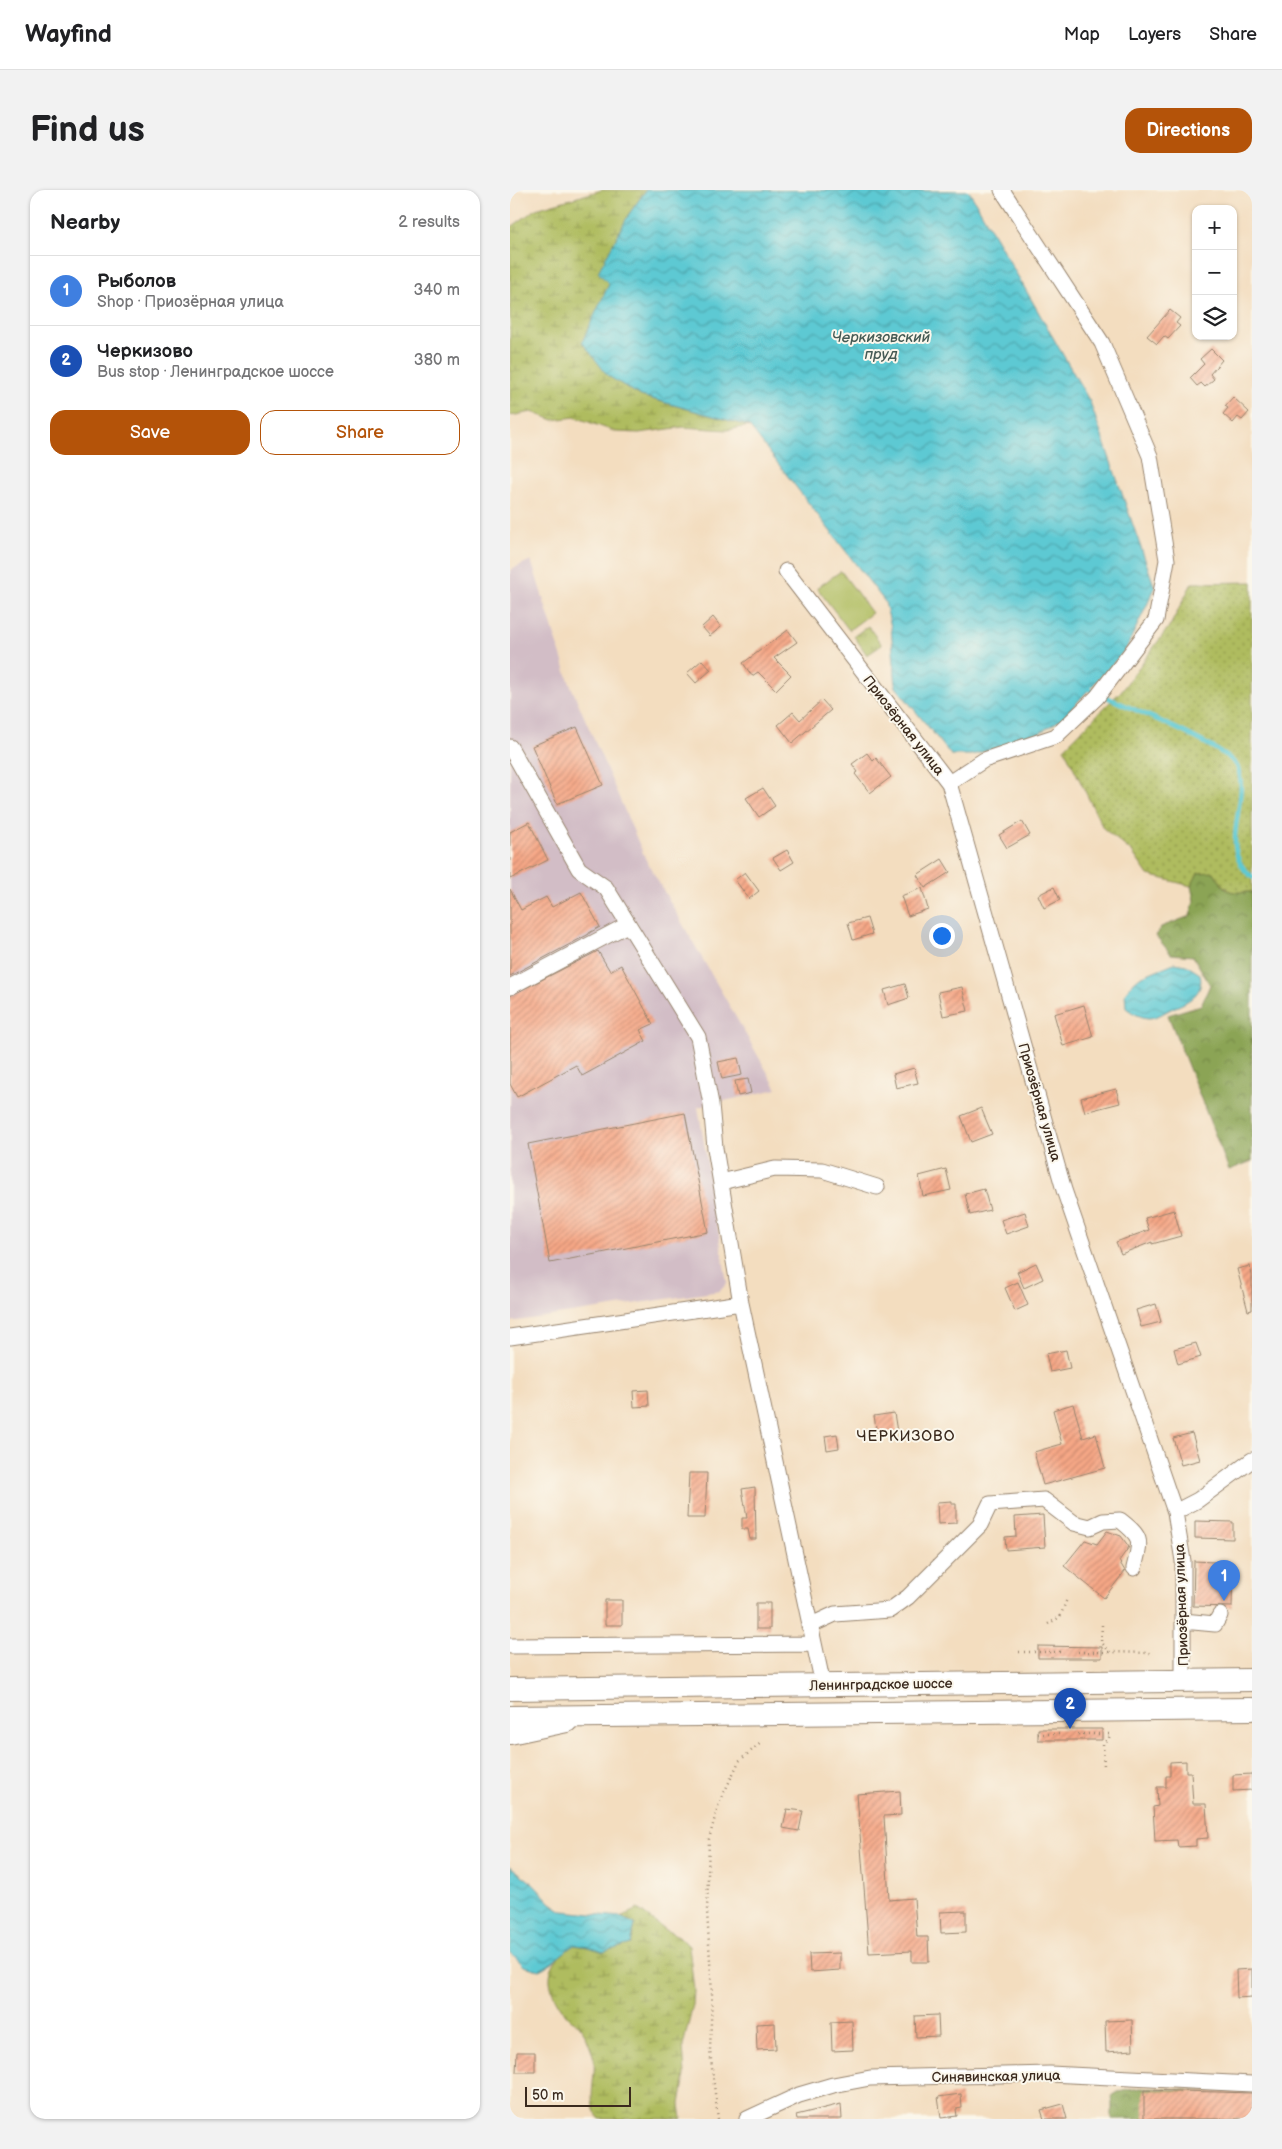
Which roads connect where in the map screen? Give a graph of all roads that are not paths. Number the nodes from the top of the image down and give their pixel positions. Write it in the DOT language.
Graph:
graph roads {
  1 [pos="1002,190"];
  2 [pos="786,571"];
  3 [pos="510,747"];
  4 [pos="949,783"];
  5 [pos="628,925"];
  6 [pos="510,987"];
  7 [pos="721,1182"];
  8 [pos="877,1187"];
  9 [pos="742,1303"];
  10 [pos="510,1337"];
  11 [pos="1252,1460"];
  12 [pos="1175,1512"];
  13 [pos="1134,1568"];
  14 [pos="1220,1615"];
  15 [pos="1183,1621"];
  16 [pos="809,1626"];
  17 [pos="813,1644"];
  18 [pos="510,1646"];
  19 [pos="1183,1679"];
  20 [pos="1252,1680"];
  21 [pos="823,1685"];
  22 [pos="510,1689"];
  23 [pos="1252,1709"];
  24 [pos="599,1716"];
  25 [pos="510,1717"];
  26 [pos="510,1734"];
  27 [pos="1252,2084"];
  28 [pos="777,2112"];
  29 [pos="747,2119"];
  1 -- 4 [label="street"];
  2 -- 4 [label="street, Приозёрная улица"];
  3 -- 5 [label="street"];
  4 -- 12 [label="street, Приозёрная улица"];
  5 -- 6 [label="street"];
  5 -- 7 [label="street"];
  7 -- 8 [label="street"];
  7 -- 9 [label="street"];
  9 -- 10 [label="street"];
  9 -- 16 [label="street"];
  11 -- 12 [label="street"];
  12 -- 15 [label="street, Приозёрная улица"];
  13 -- 16 [label="street"];
  14 -- 15 [label="street"];
  15 -- 19 [label="street, Приозёрная улица"];
  16 -- 17 [label="street"];
  17 -- 18 [label="street"];
  17 -- 21 [label="street"];
  19 -- 20 [label="highway, Ленинградское шоссе"];
  19 -- 21 [label="highway, Ленинградское шоссе"];
  21 -- 22 [label="highway, Ленинградское шоссе"];
  23 -- 24 [label="highway, Ленинградское шоссе"];
  24 -- 25 [label="highway, Ленинградское шоссе"];
  24 -- 26 [label="main road"];
  27 -- 28 [label="street, Синявинская улица"];
  28 -- 29 [label="street, Синявинская улица"];
}
